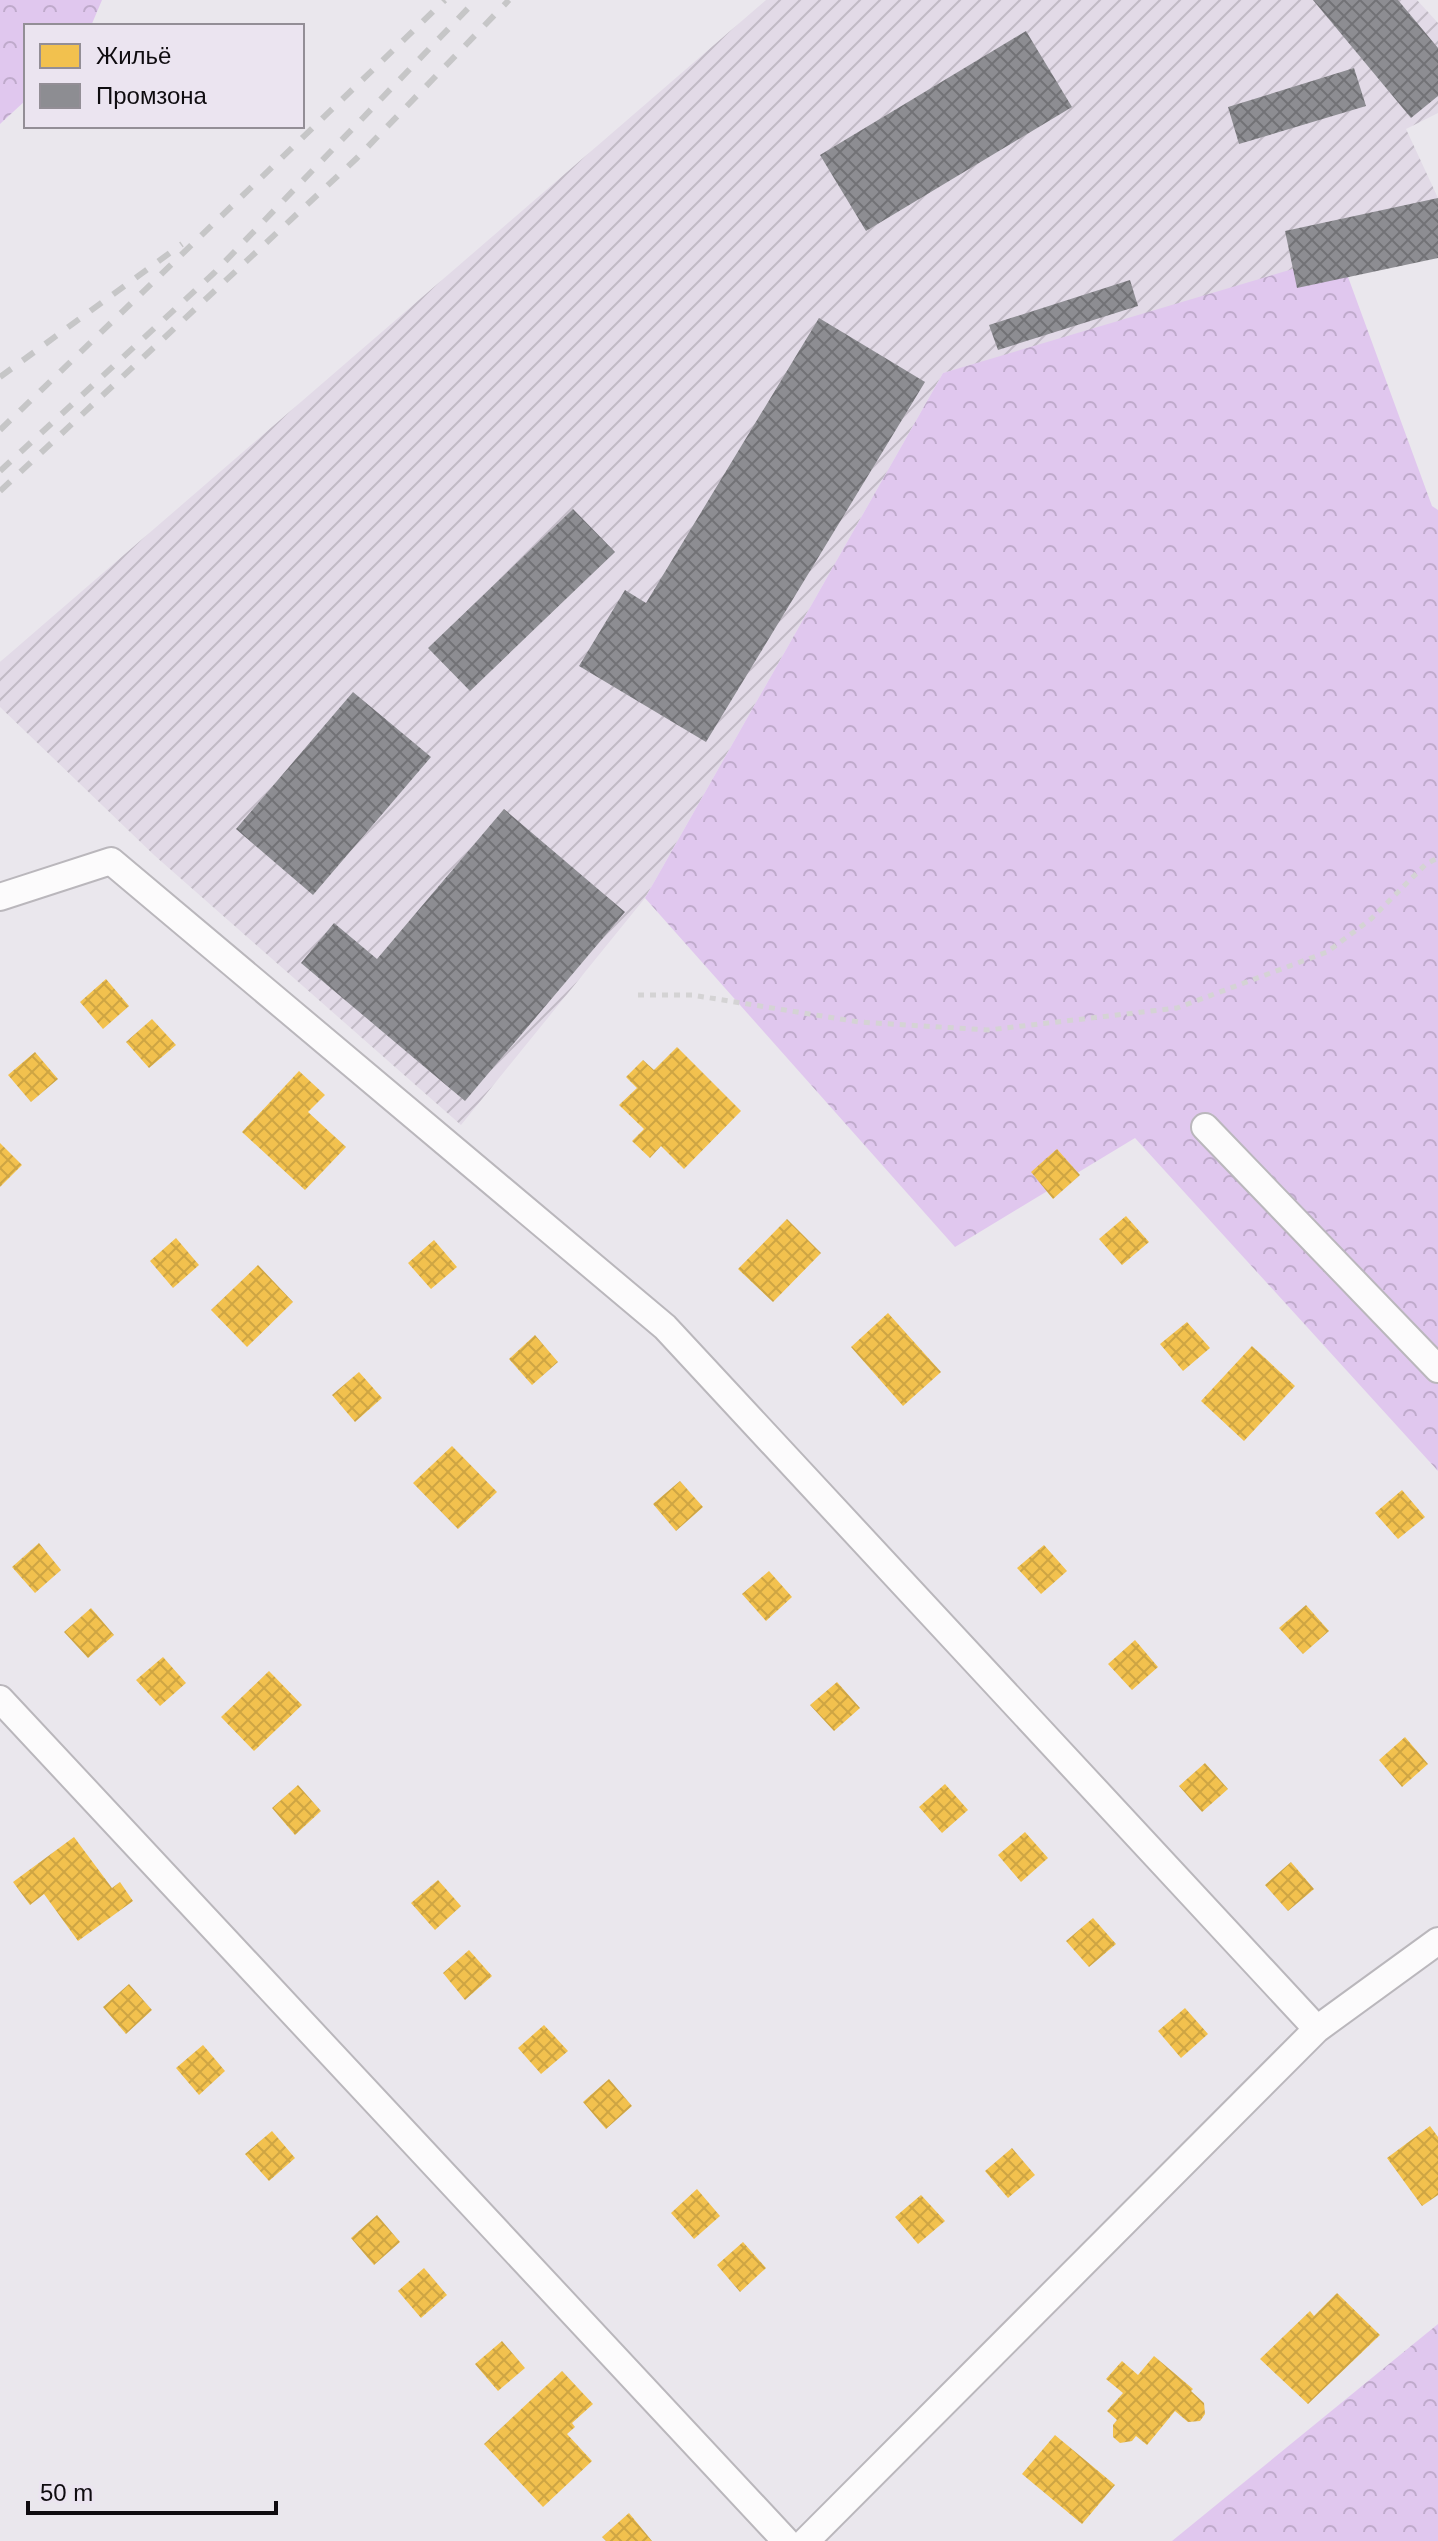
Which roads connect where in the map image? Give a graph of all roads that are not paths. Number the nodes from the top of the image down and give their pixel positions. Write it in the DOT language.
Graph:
graph roads {
  1 [pos="0,897"];
  2 [pos="1205,1127"];
  3 [pos="1438,1369"];
  4 [pos="0,1699"];
  5 [pos="1438,1941"];
  6 [pos="1317,2029"];
  7 [pos="786,2541"];
  8 [pos="806,2541"];
  1 -- 6 [label="street"];
  2 -- 3 [label="street"];
  4 -- 7 [label="street"];
  5 -- 6 [label="street"];
  6 -- 8 [label="street"];
}
